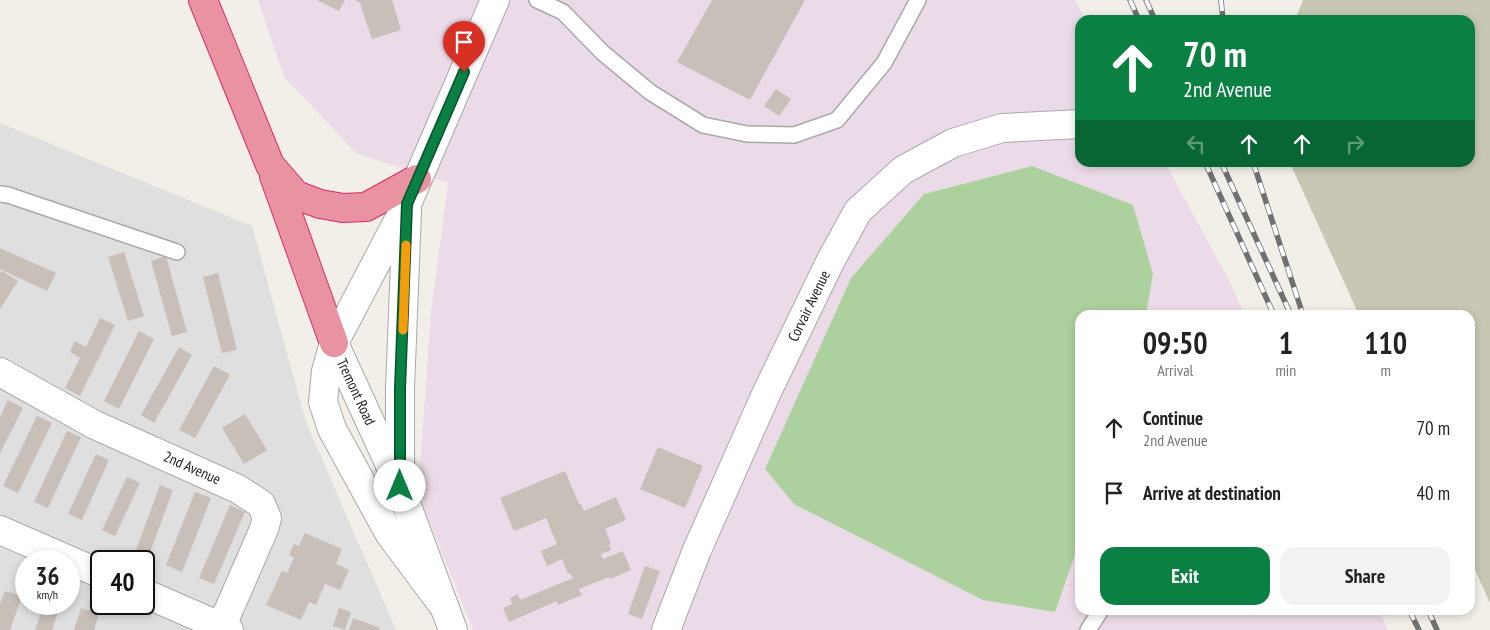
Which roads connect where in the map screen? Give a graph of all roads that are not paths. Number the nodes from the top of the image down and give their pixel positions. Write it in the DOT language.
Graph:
graph roads {
  1 [pos="202,0"];
  2 [pos="495,0"];
  3 [pos="537,0"];
  4 [pos="918,0"];
  5 [pos="1075,124"];
  6 [pos="270,165"];
  7 [pos="417,179"];
  8 [pos="0,194"];
  9 [pos="407,204"];
  10 [pos="177,252"];
  11 [pos="334,344"];
  12 [pos="0,372"];
  13 [pos="400,486"];
  14 [pos="0,530"];
  15 [pos="90,569"];
  16 [pos="155,598"];
  17 [pos="1098,615"];
  18 [pos="449,619"];
  19 [pos="223,629"];
  20 [pos="666,630"];
  21 [pos="1088,630"];
  1 -- 6 [label="highway"];
  2 -- 7 [label="street"];
  3 -- 4 [label="lane"];
  5 -- 20 [label="street, Corvair Avenue"];
  6 -- 7 [label="highway"];
  6 -- 11 [label="highway"];
  7 -- 9 [label="street"];
  8 -- 10 [label="lane"];
  9 -- 11 [label="street"];
  9 -- 13 [label="street"];
  11 -- 13 [label="street, Tremont Road"];
  11 -- 18 [label="street, Tremont Road"];
  12 -- 19 [label="street, 2nd Avenue"];
  13 -- 18 [label="street, Tremont Road"];
  14 -- 15 [label="street"];
  16 -- 19 [label="street"];
  17 -- 21 [label="lane"];
}
